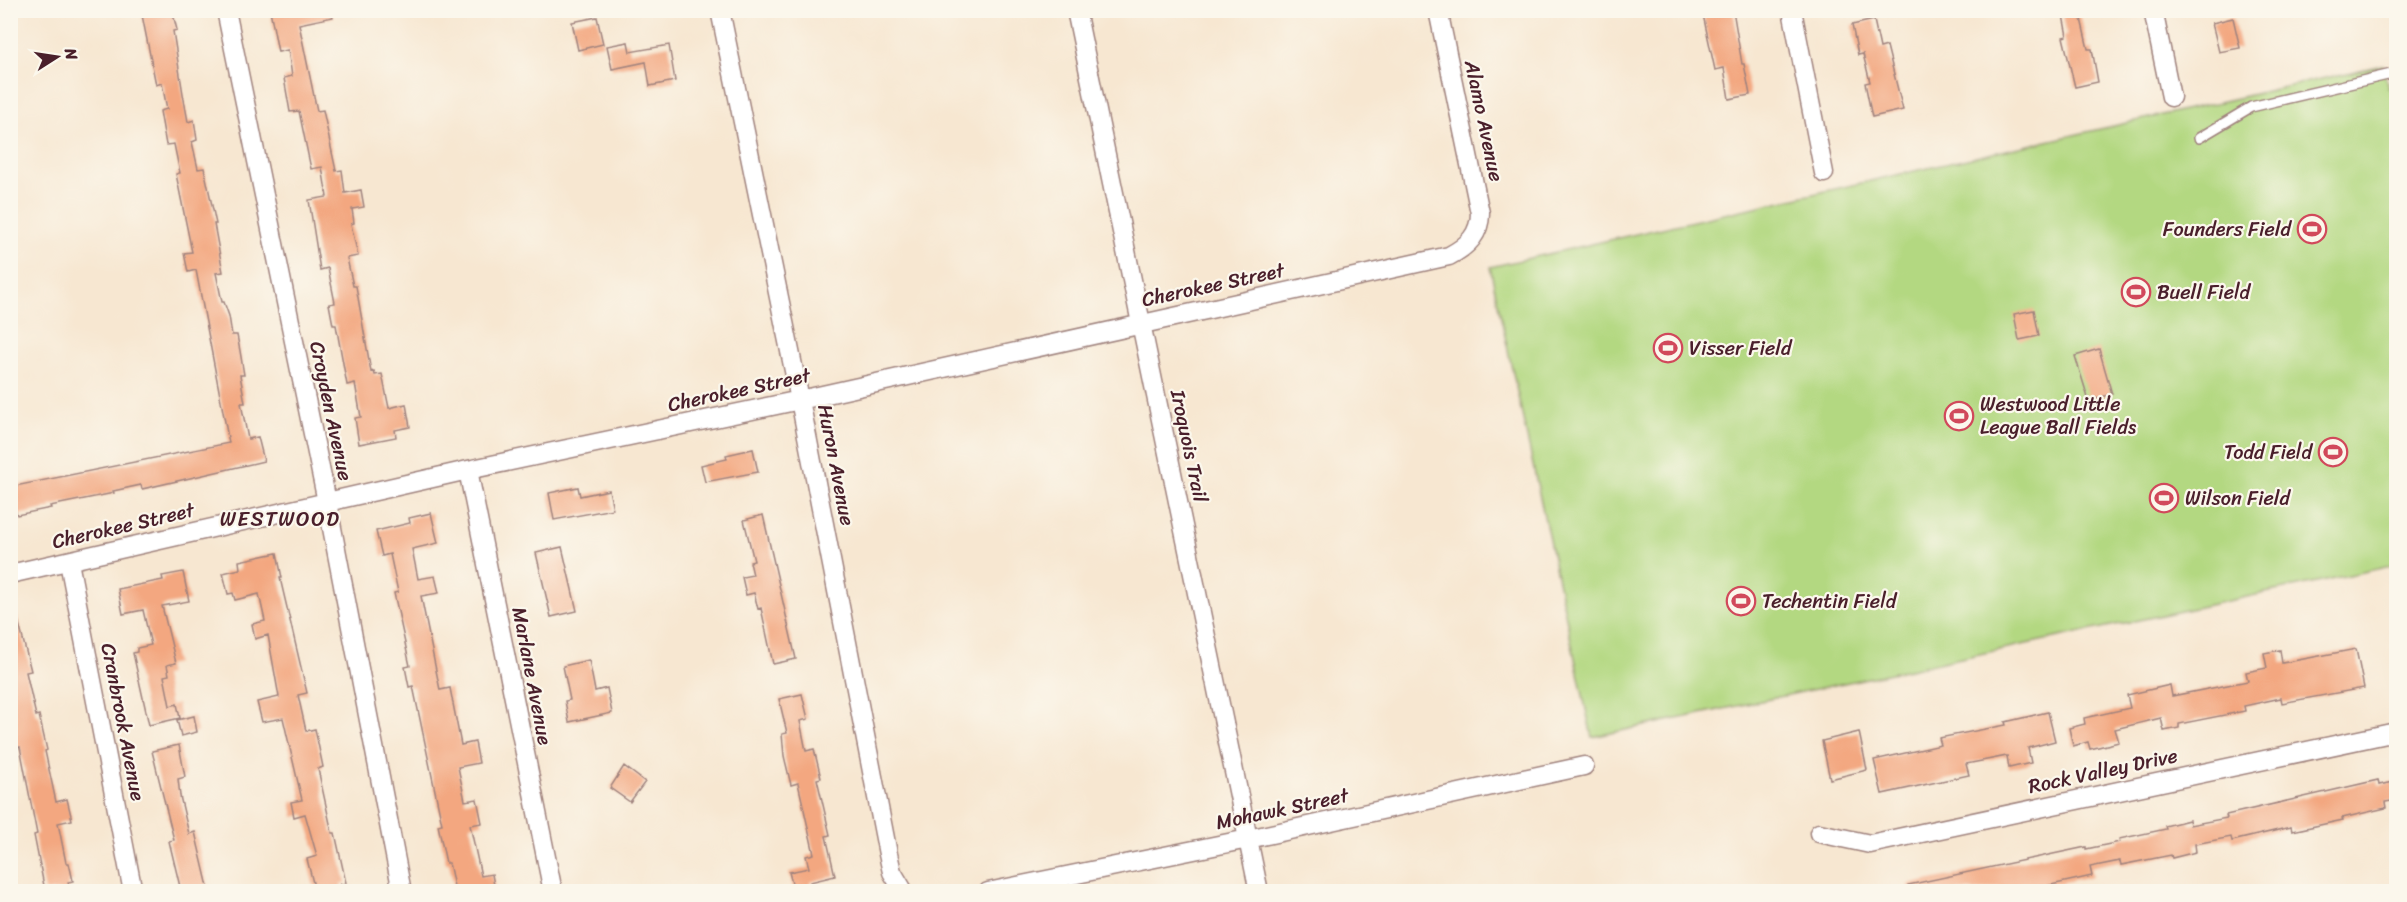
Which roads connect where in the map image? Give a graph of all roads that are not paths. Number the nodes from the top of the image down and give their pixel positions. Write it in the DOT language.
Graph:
graph roads {
  1 [pos="226,10"];
  2 [pos="720,10"];
  3 [pos="1076,10"];
  4 [pos="1438,10"];
  5 [pos="1792,10"];
  6 [pos="2153,10"];
  7 [pos="2397,73"];
  8 [pos="2171,97"];
  9 [pos="2199,138"];
  10 [pos="1824,173"];
  11 [pos="1471,240"];
  12 [pos="1141,324"];
  13 [pos="800,400"];
  14 [pos="468,470"];
  15 [pos="327,502"];
  16 [pos="69,562"];
  17 [pos="10,574"];
  18 [pos="2397,732"];
  19 [pos="1584,766"];
  20 [pos="1820,833"];
  21 [pos="1248,840"];
  22 [pos="133,891"];
  23 [pos="402,891"];
  24 [pos="553,891"];
  25 [pos="904,891"];
  26 [pos="988,891"];
  27 [pos="1259,891"];
  1 -- 15 [label="street, Croyden Avenue"];
  2 -- 13 [label="street, Huron Avenue"];
  3 -- 12 [label="street, Iroquois Trail"];
  4 -- 11 [label="street, Alamo Avenue"];
  5 -- 10 [label="street"];
  6 -- 8 [label="street"];
  7 -- 9 [label="lane"];
  11 -- 12 [label="street, Cherokee Street"];
  12 -- 13 [label="street, Cherokee Street"];
  12 -- 21 [label="street, Iroquois Trail"];
  13 -- 14 [label="street, Cherokee Street"];
  13 -- 25 [label="street, Huron Avenue"];
  14 -- 15 [label="street, Cherokee Street"];
  14 -- 24 [label="street, Marlane Avenue"];
  15 -- 16 [label="street, Cherokee Street"];
  15 -- 23 [label="street, Croyden Avenue"];
  16 -- 17 [label="street, Cherokee Street"];
  16 -- 22 [label="street, Cranbrook Avenue"];
  18 -- 20 [label="street, Rock Valley Drive"];
  19 -- 21 [label="street, Mohawk Street"];
  21 -- 26 [label="street, Mohawk Street"];
  21 -- 27 [label="street, Iroquois Trail"];
}
